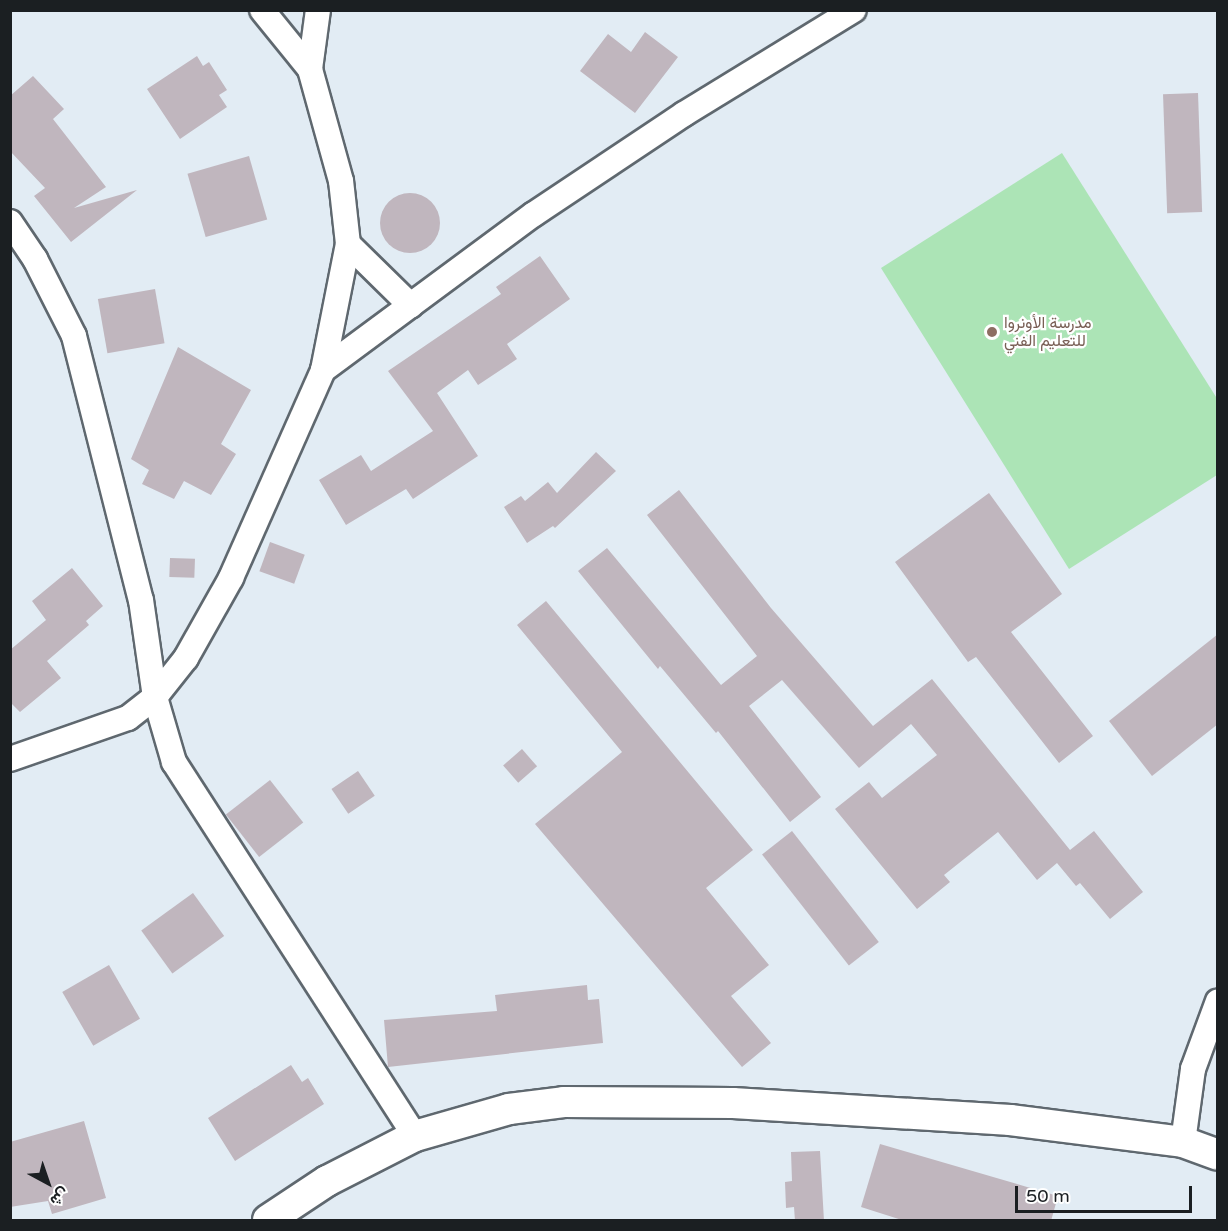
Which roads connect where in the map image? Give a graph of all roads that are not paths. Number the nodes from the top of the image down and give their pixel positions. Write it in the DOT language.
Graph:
graph roads {
  1 [pos="262,10"];
  2 [pos="318,10"];
  3 [pos="854,10"];
  4 [pos="310,69"];
  5 [pos="10,222"];
  6 [pos="348,244"];
  7 [pos="411,306"];
  8 [pos="323,370"];
  9 [pos="155,697"];
  10 [pos="10,759"];
  11 [pos="1218,1001"];
  12 [pos="415,1136"];
  13 [pos="1183,1142"];
  14 [pos="1218,1155"];
  15 [pos="268,1221"];
  1 -- 4 [label="street"];
  2 -- 4 [label="street"];
  3 -- 7 [label="street"];
  4 -- 6 [label="street"];
  5 -- 9 [label="street"];
  6 -- 7 [label="street"];
  6 -- 8 [label="street"];
  7 -- 8 [label="street"];
  8 -- 9 [label="street"];
  9 -- 10 [label="street"];
  9 -- 12 [label="street"];
  11 -- 13 [label="street"];
  12 -- 13 [label="main road"];
  12 -- 15 [label="main road"];
  13 -- 14 [label="main road"];
}
